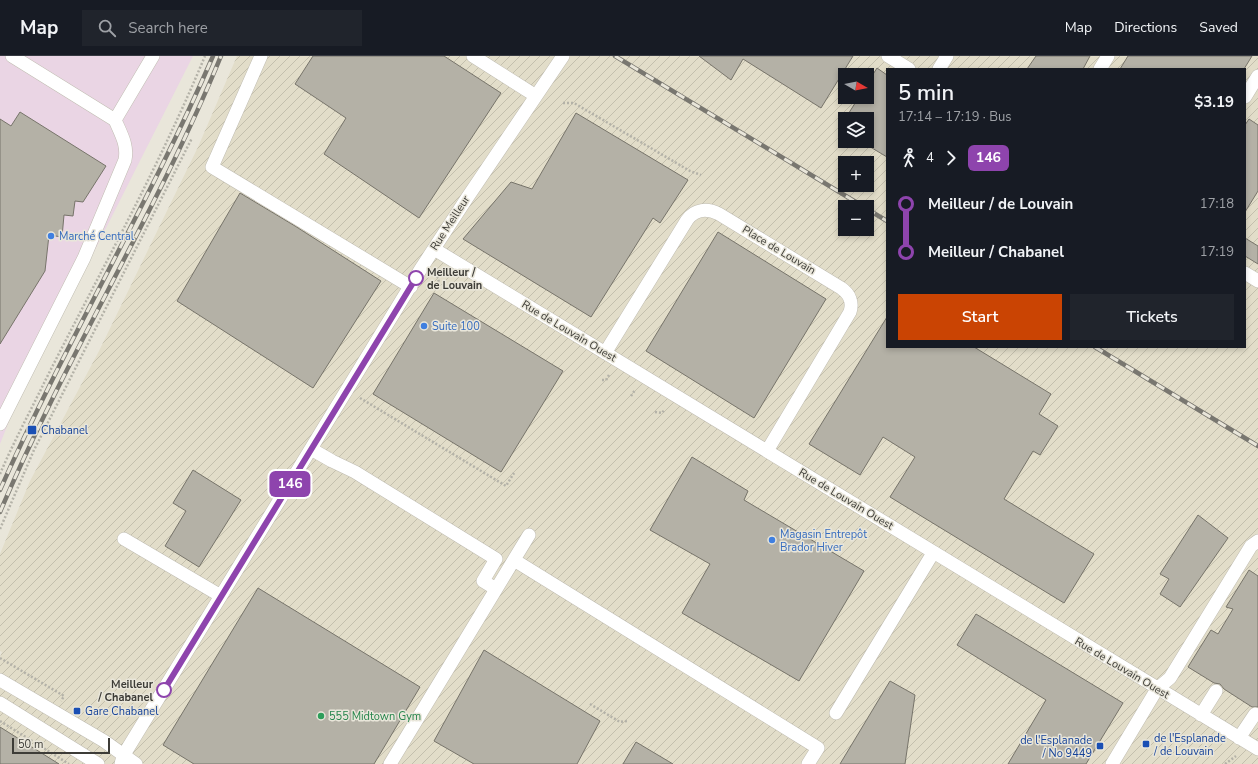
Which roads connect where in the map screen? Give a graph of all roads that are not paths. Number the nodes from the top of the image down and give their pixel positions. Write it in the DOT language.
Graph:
graph roads {
  1 [pos="12,56"];
  2 [pos="153,56"];
  3 [pos="261,56"];
  4 [pos="473,56"];
  5 [pos="563,56"];
  6 [pos="890,56"];
  7 [pos="947,56"];
  8 [pos="1108,56"];
  9 [pos="908,68"];
  10 [pos="940,68"];
  11 [pos="1101,68"];
  12 [pos="1258,76"];
  13 [pos="1246,95"];
  14 [pos="536,96"];
  15 [pos="115,120"];
  16 [pos="434,249"];
  17 [pos="1246,274"];
  18 [pos="1258,281"];
  19 [pos="411,286"];
  20 [pos="605,353"];
  21 [pos="0,424"];
  22 [pos="311,449"];
  23 [pos="767,451"];
  24 [pos="529,535"];
  25 [pos="124,539"];
  26 [pos="1258,541"];
  27 [pos="934,553"];
  28 [pos="514,560"];
  29 [pos="496,589"];
  30 [pos="221,596"];
  31 [pos="0,680"];
  32 [pos="1157,689"];
  33 [pos="1216,691"];
  34 [pos="0,703"];
  35 [pos="836,713"];
  36 [pos="1255,714"];
  37 [pos="1201,715"];
  38 [pos="1240,738"];
  39 [pos="1258,749"];
  40 [pos="122,760"];
  41 [pos="98,764"];
  42 [pos="136,764"];
  43 [pos="390,764"];
  44 [pos="808,764"];
  45 [pos="1112,764"];
  1 -- 15 [label="street"];
  2 -- 15 [label="street"];
  3 -- 19 [label="street"];
  4 -- 14 [label="street"];
  5 -- 14 [label="street, Rue Meilleur"];
  6 -- 9 [label="street"];
  7 -- 10 [label="street"];
  8 -- 11 [label="street"];
  12 -- 13 [label="street"];
  14 -- 16 [label="street, Rue Meilleur"];
  15 -- 21 [label="street"];
  16 -- 19 [label="street, Rue Meilleur"];
  16 -- 20 [label="street, Rue de Louvain Ouest"];
  17 -- 18 [label="street"];
  19 -- 22 [label="street, Rue Meilleur"];
  20 -- 23 [label="street, Rue de Louvain Ouest"];
  20 -- 23 [label="street, Place de Louvain"];
  22 -- 29 [label="street"];
  22 -- 30 [label="street, Rue Meilleur"];
  23 -- 27 [label="street, Rue de Louvain Ouest"];
  24 -- 28 [label="street"];
  25 -- 30 [label="street"];
  26 -- 32 [label="street"];
  27 -- 32 [label="street, Rue de Louvain Ouest"];
  27 -- 35 [label="street"];
  28 -- 29 [label="street"];
  28 -- 44 [label="street"];
  29 -- 43 [label="street"];
  30 -- 40 [label="street, Rue Meilleur"];
  31 -- 40 [label="street"];
  32 -- 37 [label="street, Rue de Louvain Ouest"];
  32 -- 45 [label="street"];
  33 -- 37 [label="street"];
  34 -- 41 [label="street"];
  36 -- 38 [label="street"];
  37 -- 38 [label="street, Rue de Louvain Ouest"];
  38 -- 39 [label="street, Rue de Louvain Ouest"];
  40 -- 42 [label="street"];
}
